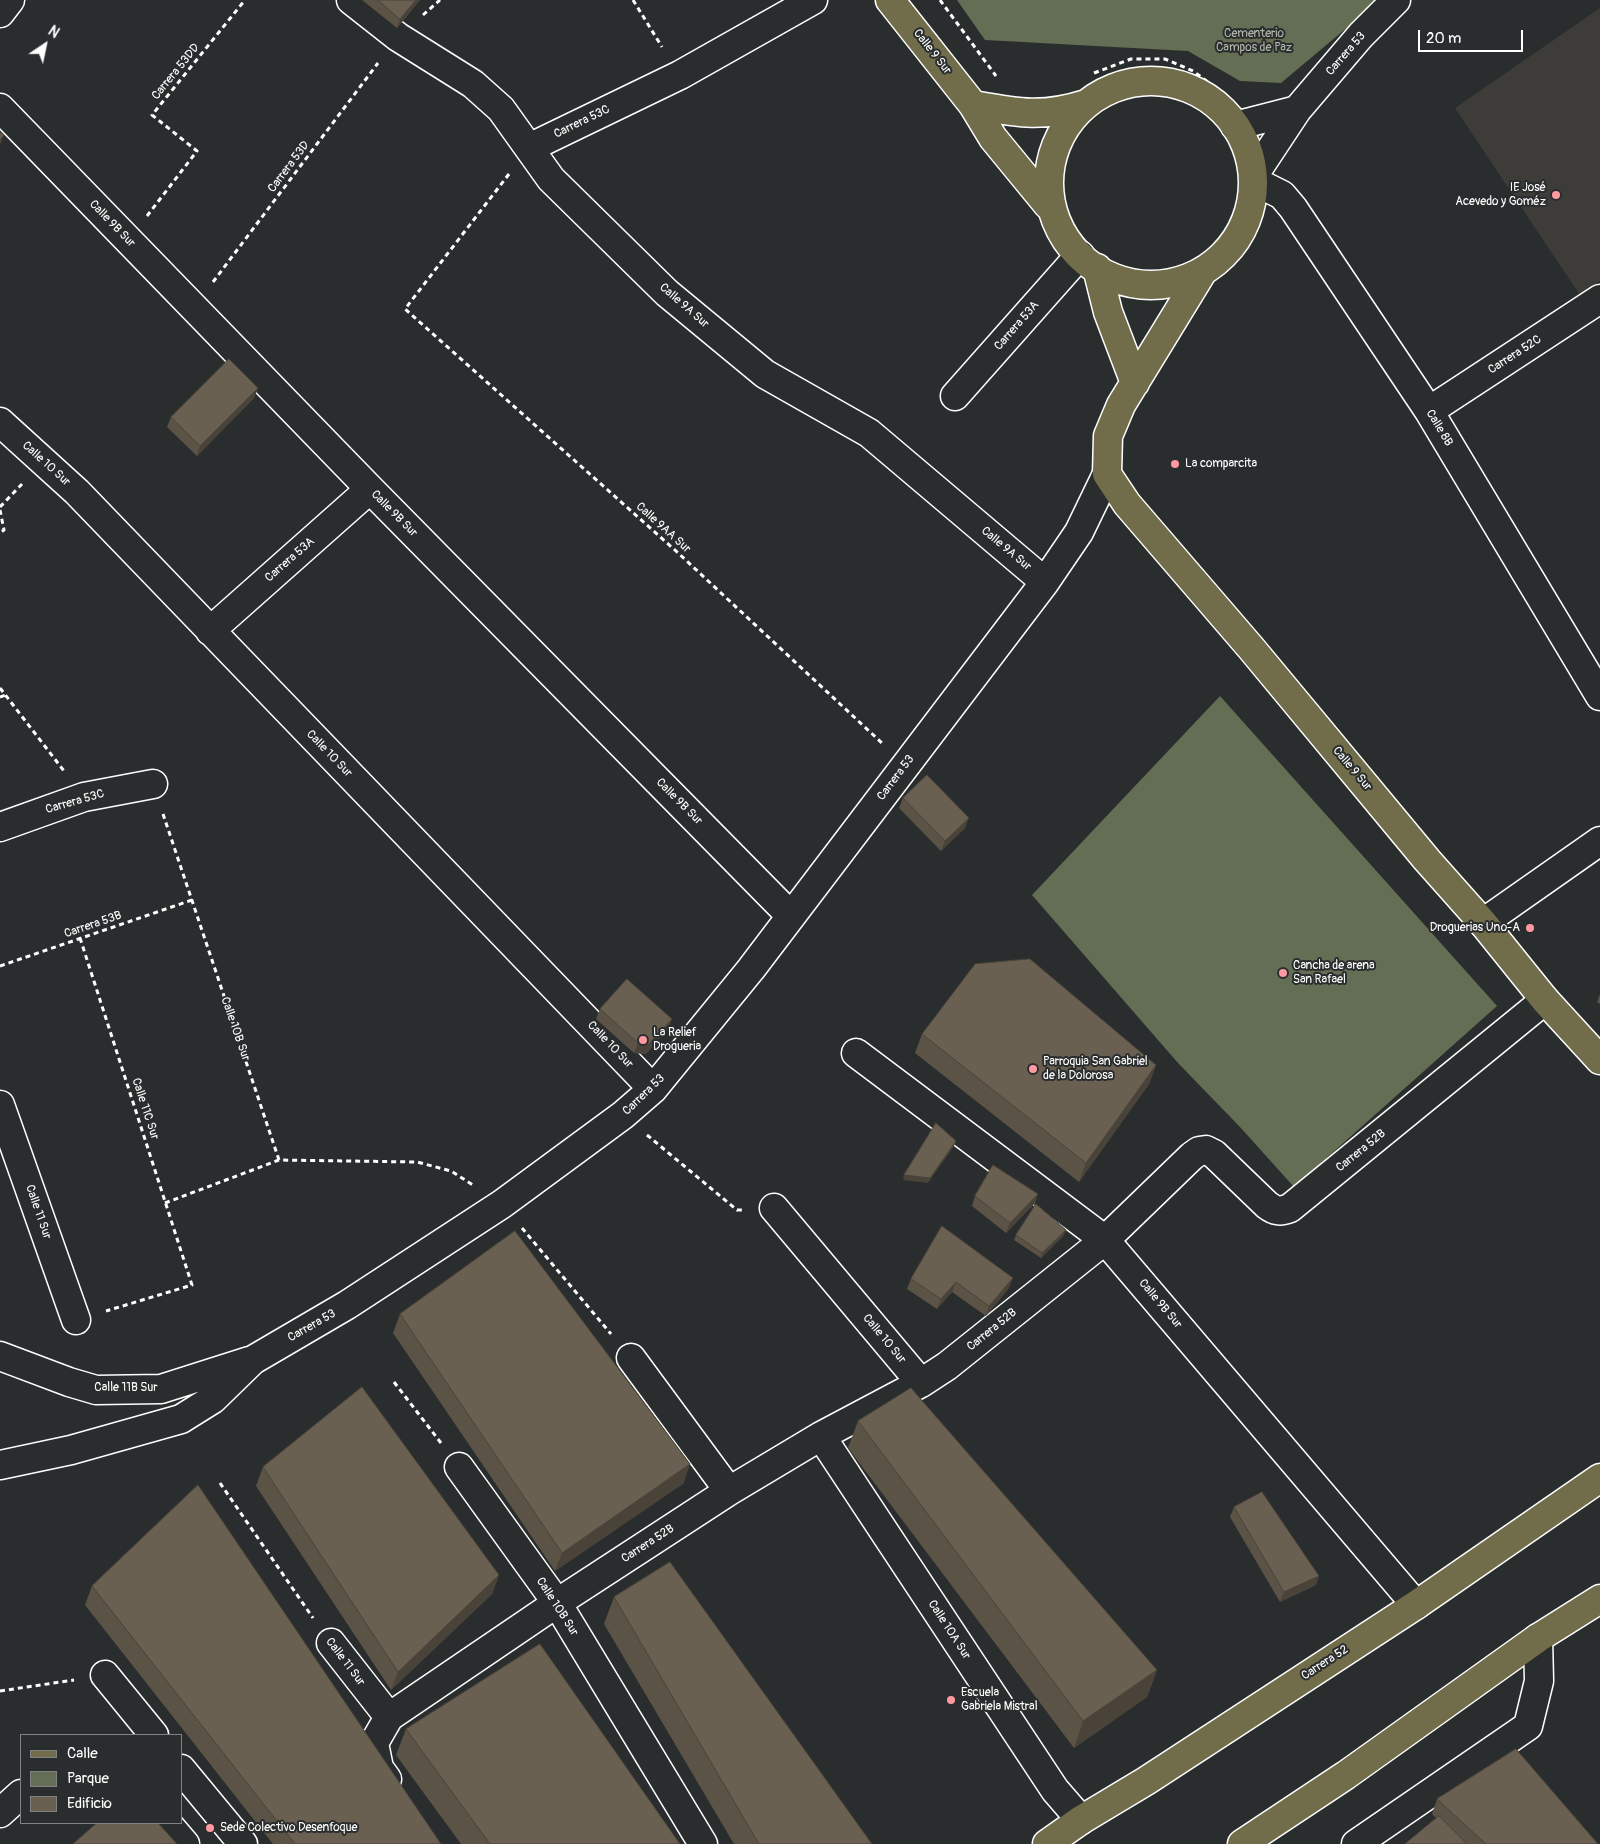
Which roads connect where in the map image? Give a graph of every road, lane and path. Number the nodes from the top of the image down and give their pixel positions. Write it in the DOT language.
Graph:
graph roads {
  1 [pos="10,0"];
  2 [pos="245,0"];
  3 [pos="351,0"];
  4 [pos="632,0"];
  5 [pos="813,0"];
  6 [pos="890,0"];
  7 [pos="940,0"];
  8 [pos="1396,0"];
  9 [pos="0,13"];
  10 [pos="398,37"];
  11 [pos="680,75"];
  12 [pos="1085,76"];
  13 [pos="998,78"];
  14 [pos="1230,99"];
  15 [pos="1086,104"];
  16 [pos="973,105"];
  17 [pos="0,108"];
  18 [pos="1297,110"];
  19 [pos="1235,126"];
  20 [pos="529,148"];
  21 [pos="1254,178"];
  22 [pos="1048,205"];
  23 [pos="128,241"];
  24 [pos="1088,262"];
  25 [pos="1203,271"];
  26 [pos="1600,300"];
  27 [pos="193,308"];
  28 [pos="1134,384"];
  29 [pos="955,396"];
  30 [pos="1429,411"];
  31 [pos="0,422"];
  32 [pos="1107,474"];
  33 [pos="370,489"];
  34 [pos="0,510"];
  35 [pos="0,533"];
  36 [pos="1045,582"];
  37 [pos="210,631"];
  38 [pos="0,688"];
  39 [pos="6,696"];
  40 [pos="1600,696"];
  41 [pos="0,698"];
  42 [pos="905,765"];
  43 [pos="153,784"];
  44 [pos="84,797"];
  45 [pos="0,827"];
  46 [pos="1600,841"];
  47 [pos="192,900"];
  48 [pos="791,916"];
  49 [pos="1483,923"];
  50 [pos="80,938"];
  51 [pos="0,966"];
  52 [pos="1544,1000"];
  53 [pos="856,1053"];
  54 [pos="1600,1060"];
  55 [pos="653,1089"];
  56 [pos="0,1105"];
  57 [pos="623,1115"];
  58 [pos="166,1203"];
  59 [pos="774,1208"];
  60 [pos="1105,1240"];
  61 [pos="76,1320"];
  62 [pos="0,1356"];
  63 [pos="631,1358"];
  64 [pos="253,1360"];
  65 [pos="394,1382"];
  66 [pos="921,1383"];
  67 [pos="821,1436"];
  68 [pos="0,1465"];
  69 [pos="459,1467"];
  70 [pos="1600,1478"];
  71 [pos="220,1483"];
  72 [pos="729,1491"];
  73 [pos="1600,1599"];
  74 [pos="557,1604"];
  75 [pos="1416,1604"];
  76 [pos="1538,1638"];
  77 [pos="330,1643"];
  78 [pos="105,1675"];
  79 [pos="0,1691"];
  80 [pos="389,1717"];
  81 [pos="153,1734"];
  82 [pos="182,1770"];
  83 [pos="20,1795"];
  84 [pos="400,1798"];
  85 [pos="0,1813"];
  86 [pos="1081,1820"];
  87 [pos="167,1824"];
  88 [pos="185,1844"];
  89 [pos="242,1844"];
  90 [pos="703,1844"];
  91 [pos="1048,1844"];
  92 [pos="1242,1844"];
  93 [pos="1356,1844"];
  1 -- 9 [label="street"];
  2 -- 23 [label="path, Carrera 53DD"];
  3 -- 10 [label="street, Calle 9A Sur"];
  4 -- 11 [label="path"];
  5 -- 11 [label="street, Carrera 53C"];
  6 -- 16 [label="main road, Calle 9 Sur"];
  7 -- 13 [label="path"];
  8 -- 18 [label="street, Carrera 53"];
  10 -- 20 [label="street, Calle 9A Sur"];
  10 -- 27 [label="path, Carrera 53D"];
  11 -- 20 [label="street, Carrera 53C"];
  12 -- 14 [label="path"];
  15 -- 16 [label="main road"];
  15 -- 19 [label="main road"];
  15 -- 22 [label="main road"];
  16 -- 22 [label="main road, Calle 9 Sur"];
  17 -- 23 [label="street, Calle 9B Sur"];
  18 -- 19 [label="street"];
  18 -- 21 [label="street, Carrera 53"];
  19 -- 21 [label="main road"];
  20 -- 36 [label="street, Calle 9A Sur"];
  20 -- 42 [label="path, Calle 9AA Sur"];
  21 -- 25 [label="main road"];
  21 -- 30 [label="street, Calle 8B"];
  22 -- 24 [label="main road, Calle 9 Sur"];
  23 -- 27 [label="street, Calle 9B Sur"];
  24 -- 25 [label="main road"];
  24 -- 28 [label="main road"];
  24 -- 29 [label="street, Carrera 53A"];
  25 -- 28 [label="main road, Carrera 53"];
  26 -- 30 [label="street, Carrera 52C"];
  27 -- 33 [label="street, Calle 9B Sur"];
  28 -- 32 [label="main road, Carrera 53"];
  30 -- 40 [label="street, Calle 8B"];
  31 -- 37 [label="street, Calle 10 Sur"];
  32 -- 36 [label="street, Carrera 53"];
  32 -- 49 [label="main road, Calle 9 Sur"];
  33 -- 37 [label="street, Carrera 53A"];
  33 -- 48 [label="street, Calle 9B Sur"];
  34 -- 35 [label="path"];
  36 -- 42 [label="street, Carrera 53"];
  37 -- 55 [label="street, Calle 10 Sur"];
  38 -- 39 [label="path"];
  39 -- 41 [label="path"];
  39 -- 44 [label="path"];
  42 -- 48 [label="street, Carrera 53"];
  43 -- 44 [label="street, Carrera 53C"];
  43 -- 47 [label="path, Calle 10B Sur"];
  44 -- 45 [label="street, Carrera 53C"];
  46 -- 49 [label="street"];
  47 -- 50 [label="path, Carrera 53B"];
  47 -- 58 [label="path, Calle 10B Sur"];
  48 -- 55 [label="street, Carrera 53"];
  49 -- 52 [label="main road, Calle 9 Sur"];
  50 -- 51 [label="path, Carrera 53B"];
  50 -- 58 [label="path, Calle 11C Sur"];
  52 -- 54 [label="main road, Calle 9 Sur"];
  52 -- 60 [label="street, Carrera 52B"];
  53 -- 60 [label="street, Calle 9B Sur"];
  55 -- 57 [label="street, Carrera 53"];
  56 -- 61 [label="street, Calle 11 Sur"];
  57 -- 59 [label="path"];
  57 -- 64 [label="street, Carrera 53"];
  58 -- 61 [label="path, Calle 11C Sur"];
  59 -- 66 [label="street, Calle 10 Sur"];
  60 -- 66 [label="street, Carrera 52B"];
  60 -- 75 [label="street, Calle 9B Sur"];
  62 -- 64 [label="street, Calle 11B Sur"];
  63 -- 72 [label="street"];
  64 -- 68 [label="street, Carrera 53"];
  65 -- 69 [label="path"];
  66 -- 67 [label="street, Carrera 52B"];
  67 -- 72 [label="street, Carrera 52B"];
  67 -- 86 [label="street, Calle 10A Sur"];
  69 -- 74 [label="street, Calle 10B Sur"];
  70 -- 75 [label="main road, Carrera 52"];
  71 -- 77 [label="path, Calle 11 Sur"];
  72 -- 74 [label="street, Carrera 52B"];
  73 -- 76 [label="main road"];
  74 -- 80 [label="street, Carrera 52B"];
  74 -- 90 [label="street, Calle 10B Sur"];
  75 -- 86 [label="main road, Carrera 52"];
  76 -- 92 [label="main road"];
  76 -- 93 [label="street"];
  77 -- 80 [label="street, Calle 11 Sur"];
  78 -- 79 [label="path"];
  78 -- 81 [label="street"];
  80 -- 84 [label="street"];
  82 -- 89 [label="street"];
  83 -- 85 [label="street"];
  86 -- 91 [label="main road, Carrera 52"];
  87 -- 88 [label="street"];
}
